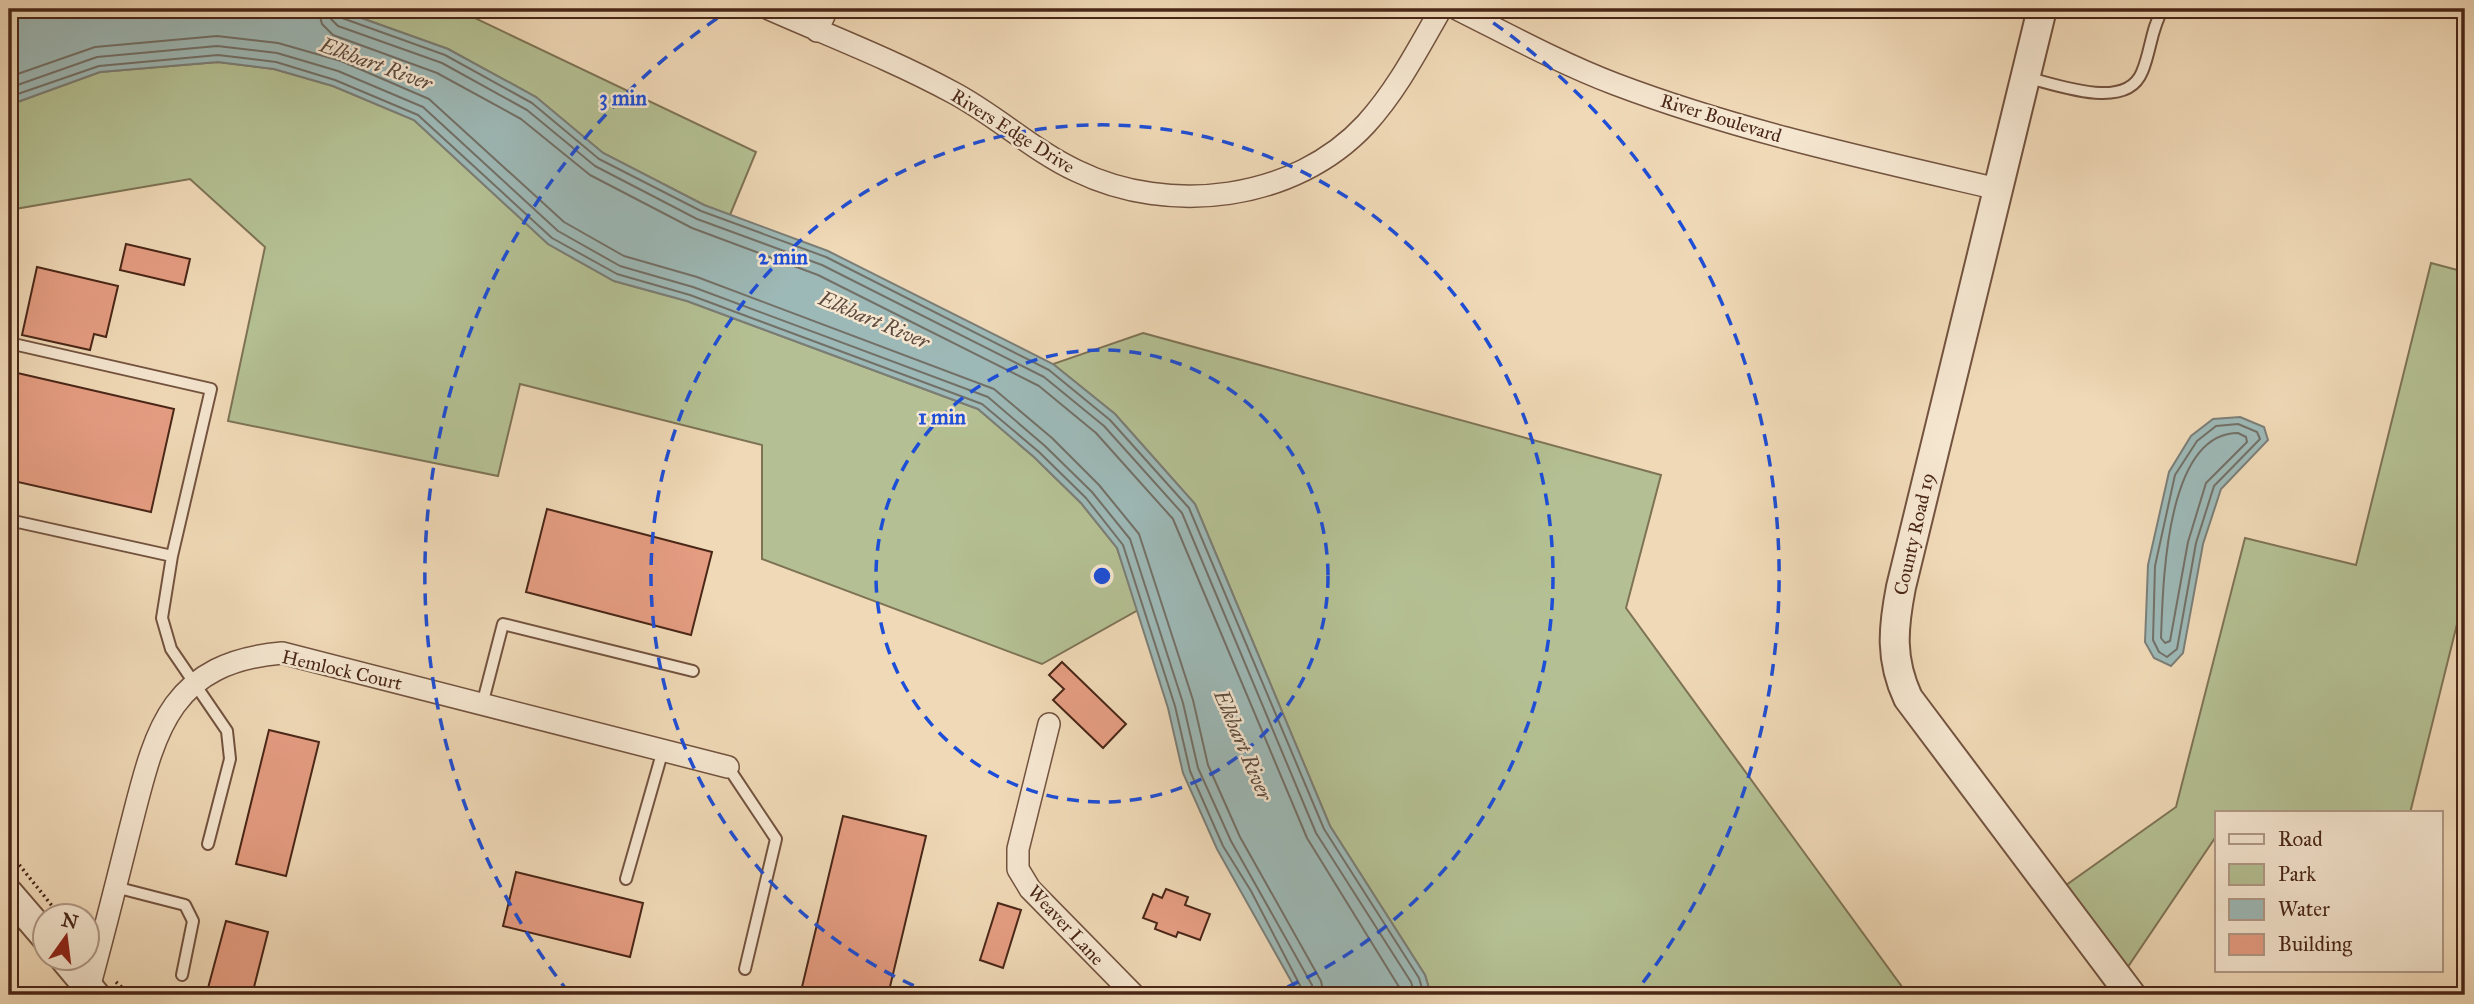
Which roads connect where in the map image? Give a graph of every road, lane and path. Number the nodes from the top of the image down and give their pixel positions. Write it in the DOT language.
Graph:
graph roads {
  1 [pos="769,9"];
  2 [pos="827,9"];
  3 [pos="1441,9"];
  4 [pos="1457,9"];
  5 [pos="2042,9"];
  6 [pos="2163,9"];
  7 [pos="817,30"];
  8 [pos="2025,77"];
  9 [pos="1998,189"];
  10 [pos="9,343"];
  11 [pos="9,520"];
  12 [pos="172,556"];
  13 [pos="693,671"];
  14 [pos="193,686"];
  15 [pos="482,705"];
  16 [pos="1049,724"];
  17 [pos="663,750"];
  18 [pos="728,766"];
  19 [pos="208,844"];
  20 [pos="9,852"];
  21 [pos="626,879"];
  22 [pos="115,887"];
  23 [pos="9,894"];
  24 [pos="50,902"];
  25 [pos="32,921"];
  26 [pos="745,969"];
  27 [pos="76,972"];
  28 [pos="182,975"];
  29 [pos="92,992"];
  30 [pos="1134,995"];
  31 [pos="2131,995"];
  1 -- 7 [label="street, Rivers Edge Drive"];
  2 -- 7 [label="street"];
  3 -- 7 [label="street, Rivers Edge Drive"];
  4 -- 9 [label="street, River Boulevard"];
  5 -- 8 [label="street, County Road 19"];
  6 -- 8 [label="lane"];
  8 -- 9 [label="street, County Road 19"];
  9 -- 31 [label="street, County Road 19"];
  10 -- 12 [label="lane"];
  11 -- 12 [label="lane"];
  12 -- 14 [label="lane"];
  13 -- 15 [label="lane"];
  14 -- 15 [label="street, Hemlock Court"];
  14 -- 19 [label="lane"];
  14 -- 22 [label="street, Hemlock Court"];
  15 -- 17 [label="street, Hemlock Court"];
  16 -- 30 [label="street, Weaver Lane"];
  17 -- 18 [label="street, Hemlock Court"];
  17 -- 21 [label="lane"];
  18 -- 26 [label="lane"];
  20 -- 24 [label="path"];
  22 -- 28 [label="lane"];
  22 -- 29 [label="street, Hemlock Court"];
  23 -- 25 [label="street"];
  27 -- 29 [label="street"];
}
